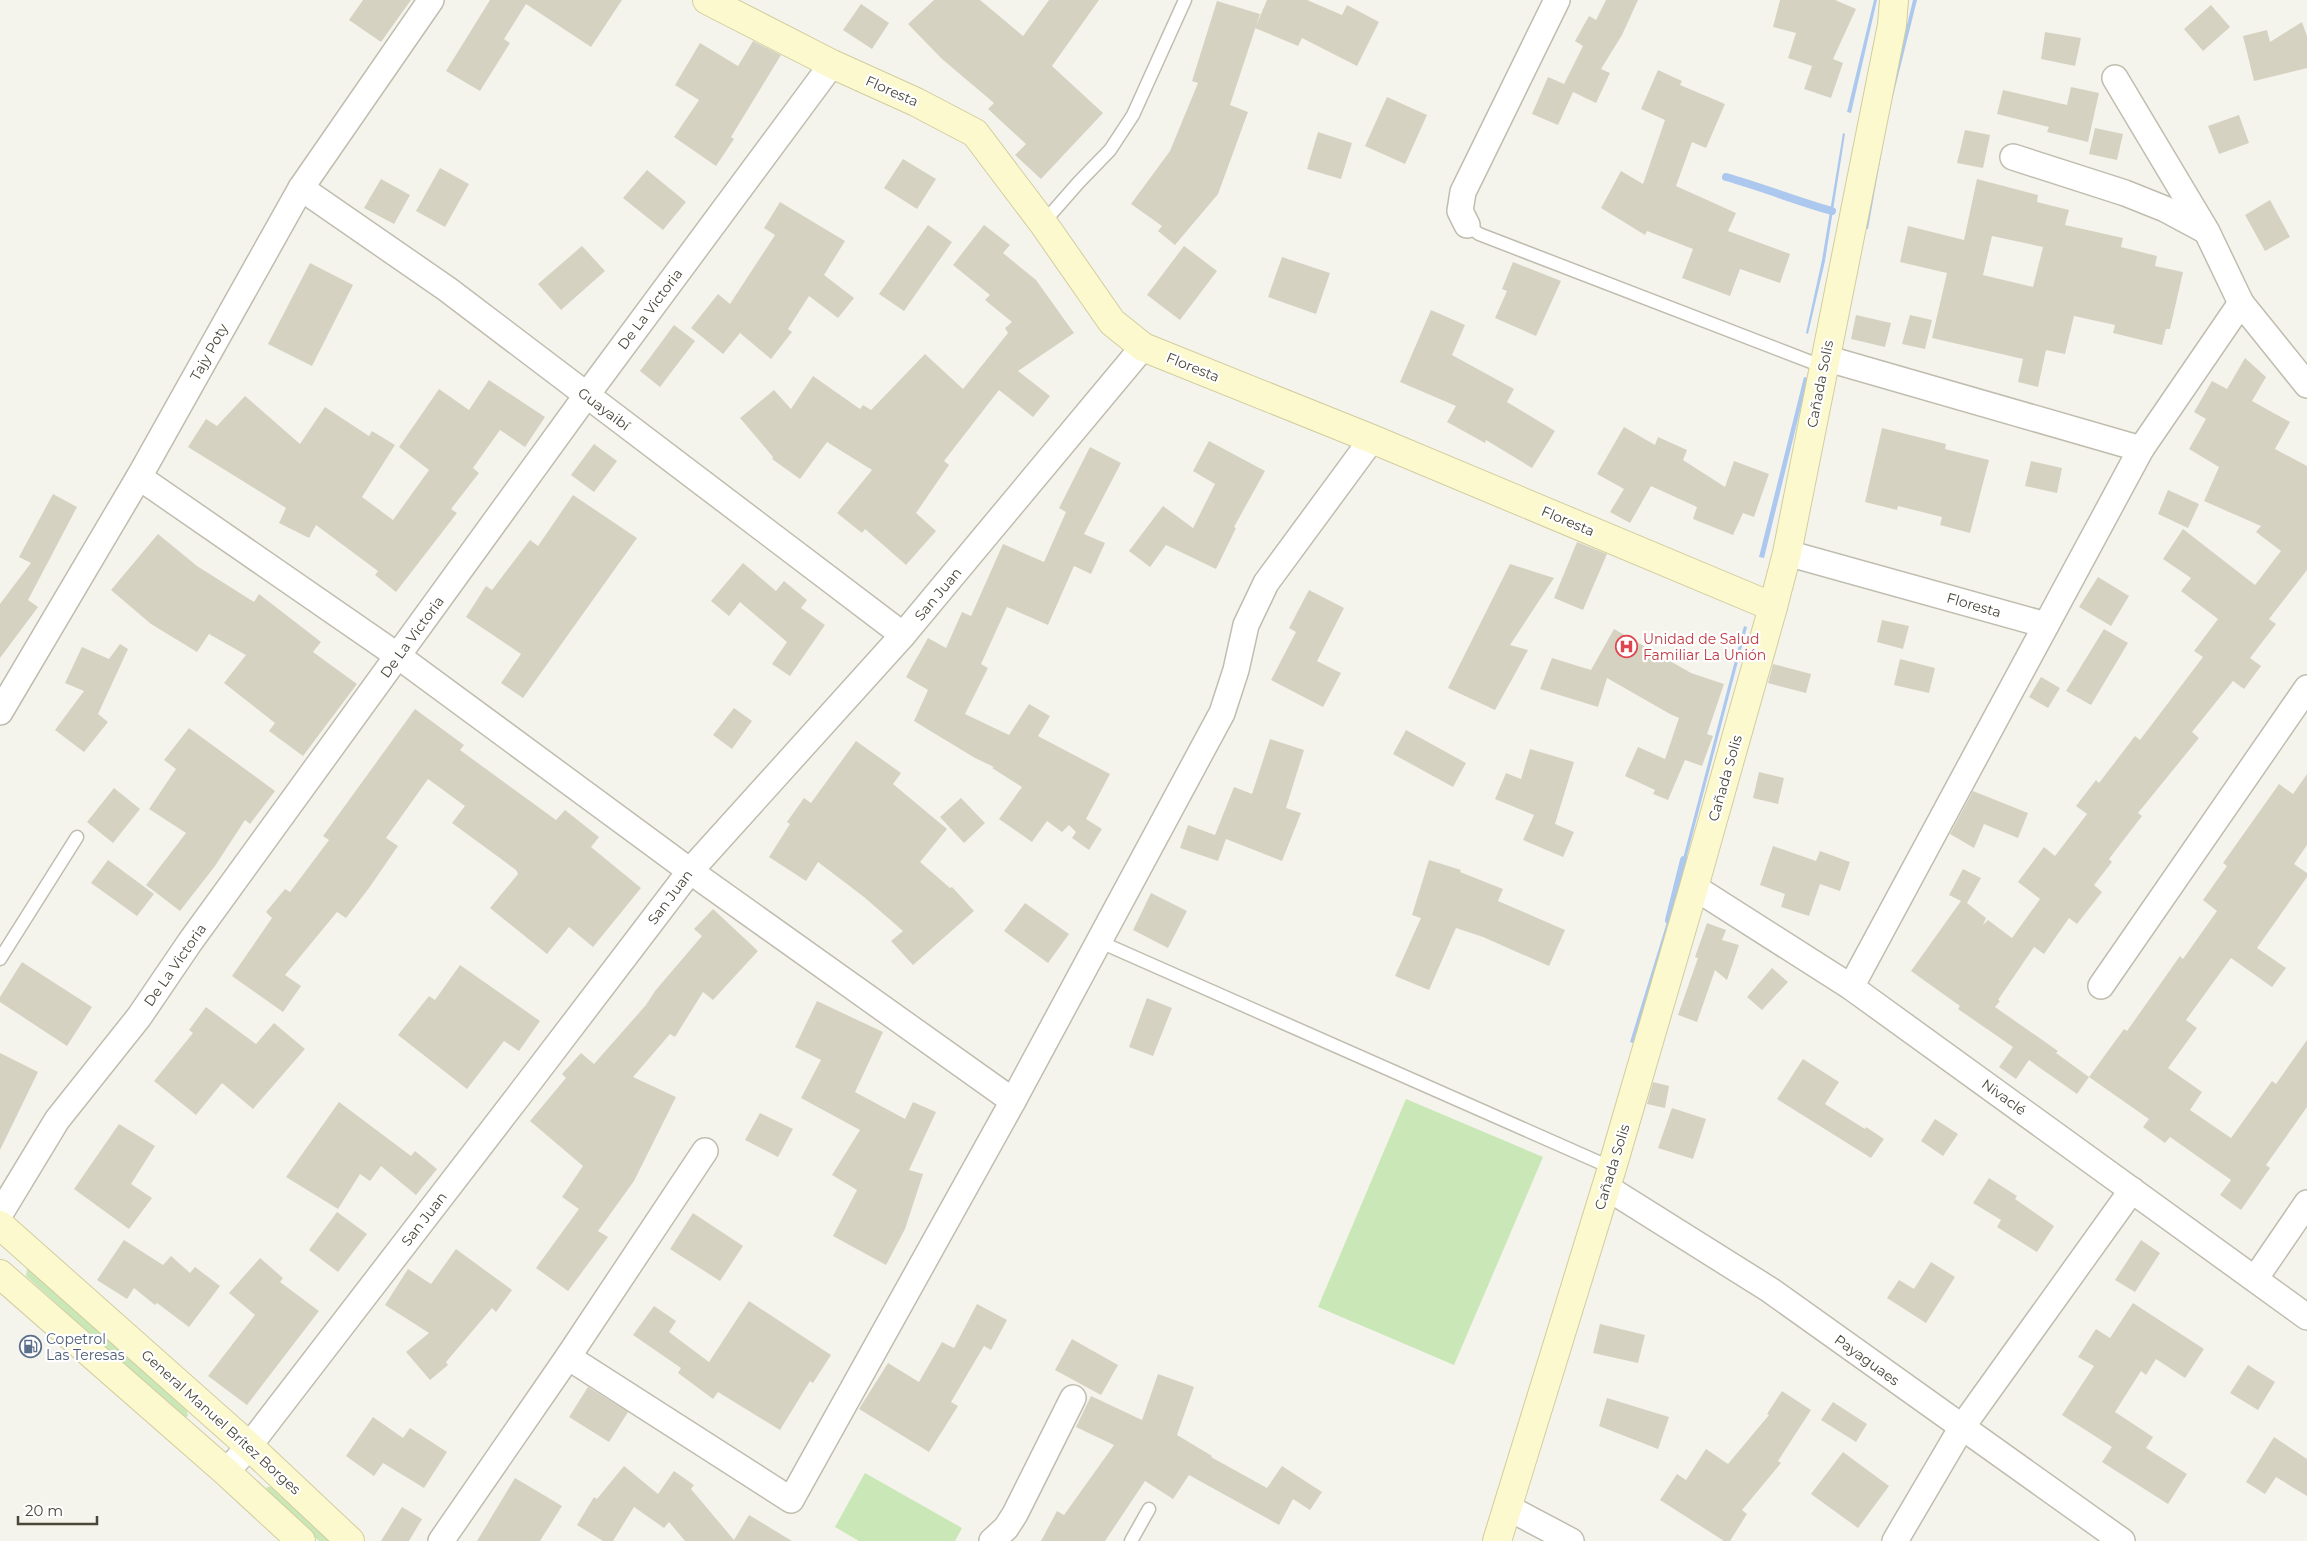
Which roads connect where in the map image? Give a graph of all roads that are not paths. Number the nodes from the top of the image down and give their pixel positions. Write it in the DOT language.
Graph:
graph roads {
  1 [pos="431,0"];
  2 [pos="707,0"];
  3 [pos="1185,0"];
  4 [pos="1557,0"];
  5 [pos="1894,0"];
  6 [pos="832,64"];
  7 [pos="2115,78"];
  8 [pos="2012,157"];
  9 [pos="301,188"];
  10 [pos="1043,224"];
  11 [pos="1467,224"];
  12 [pos="2207,232"];
  13 [pos="2241,303"];
  14 [pos="1143,347"];
  15 [pos="1824,362"];
  16 [pos="2307,386"];
  17 [pos="586,396"];
  18 [pos="1372,438"];
  19 [pos="2141,449"];
  20 [pos="139,477"];
  21 [pos="1787,552"];
  22 [pos="1772,607"];
  23 [pos="2046,625"];
  24 [pos="904,635"];
  25 [pos="398,656"];
  26 [pos="2307,688"];
  27 [pos="0,712"];
  28 [pos="77,837"];
  29 [pos="690,871"];
  30 [pos="1694,888"];
  31 [pos="1098,941"];
  32 [pos="0,959"];
  33 [pos="2101,986"];
  34 [pos="1851,987"];
  35 [pos="1013,1101"];
  36 [pos="705,1151"];
  37 [pos="1609,1178"];
  38 [pos="2132,1190"];
  39 [pos="2307,1203"];
  40 [pos="0,1214"];
  41 [pos="0,1225"];
  42 [pos="0,1274"];
  43 [pos="2255,1278"];
  44 [pos="2307,1317"];
  45 [pos="568,1357"];
  46 [pos="1073,1398"];
  47 [pos="1962,1427"];
  48 [pos="249,1446"];
  49 [pos="224,1471"];
  50 [pos="1507,1507"];
  51 [pos="1149,1509"];
  52 [pos="301,1541"];
  53 [pos="350,1541"];
  54 [pos="441,1541"];
  55 [pos="992,1541"];
  56 [pos="1131,1541"];
  57 [pos="1497,1541"];
  58 [pos="1571,1541"];
  59 [pos="1895,1541"];
  60 [pos="2122,1541"];
  1 -- 9 [label="street, Tajy Poty"];
  2 -- 6 [label="street, Floresta"];
  3 -- 10 [label="lane"];
  4 -- 11 [label="street"];
  5 -- 15 [label="street, Cañada Solis"];
  6 -- 10 [label="street, Floresta"];
  6 -- 17 [label="street, De La Victoria"];
  7 -- 12 [label="street"];
  8 -- 12 [label="street"];
  9 -- 17 [label="street, Guayaibí"];
  9 -- 20 [label="street, Tajy Poty"];
  10 -- 14 [label="street, Floresta"];
  11 -- 15 [label="lane"];
  12 -- 13 [label="street"];
  13 -- 16 [label="street"];
  13 -- 19 [label="street"];
  14 -- 18 [label="street, Floresta"];
  14 -- 24 [label="street, San Juan"];
  15 -- 19 [label="street"];
  15 -- 21 [label="street, Cañada Solis"];
  17 -- 24 [label="street, Guayaibí"];
  17 -- 25 [label="street, De La Victoria"];
  18 -- 22 [label="street, Floresta"];
  18 -- 31 [label="street"];
  19 -- 23 [label="street"];
  20 -- 25 [label="street"];
  20 -- 27 [label="street, Tajy Poty"];
  21 -- 22 [label="street, Cañada Solis"];
  21 -- 23 [label="street, Floresta"];
  22 -- 30 [label="street, Cañada Solis"];
  23 -- 34 [label="street"];
  24 -- 29 [label="street, San Juan"];
  25 -- 29 [label="street"];
  25 -- 40 [label="street, De La Victoria"];
  26 -- 33 [label="street"];
  28 -- 32 [label="lane"];
  29 -- 35 [label="street"];
  29 -- 48 [label="street, San Juan"];
  30 -- 34 [label="street, Nivaclé"];
  30 -- 37 [label="street, Cañada Solis"];
  31 -- 35 [label="street"];
  31 -- 37 [label="lane"];
  34 -- 38 [label="street, Nivaclé"];
  35 -- 45 [label="street"];
  36 -- 45 [label="street"];
  37 -- 47 [label="street, Payaguaes"];
  37 -- 50 [label="street, Cañada Solis"];
  38 -- 43 [label="street, Nivaclé"];
  38 -- 47 [label="street"];
  39 -- 43 [label="street"];
  41 -- 48 [label="street, General Manuel Brítez Borges"];
  42 -- 49 [label="street"];
  43 -- 44 [label="street, Nivaclé"];
  45 -- 54 [label="street"];
  46 -- 55 [label="street"];
  47 -- 59 [label="street"];
  47 -- 60 [label="street, Payaguaes"];
  48 -- 49 [label="street, San Juan"];
  48 -- 53 [label="street, General Manuel Brítez Borges"];
  49 -- 52 [label="street"];
  50 -- 57 [label="street, Cañada Solis"];
  50 -- 58 [label="street"];
  51 -- 56 [label="lane"];
}
